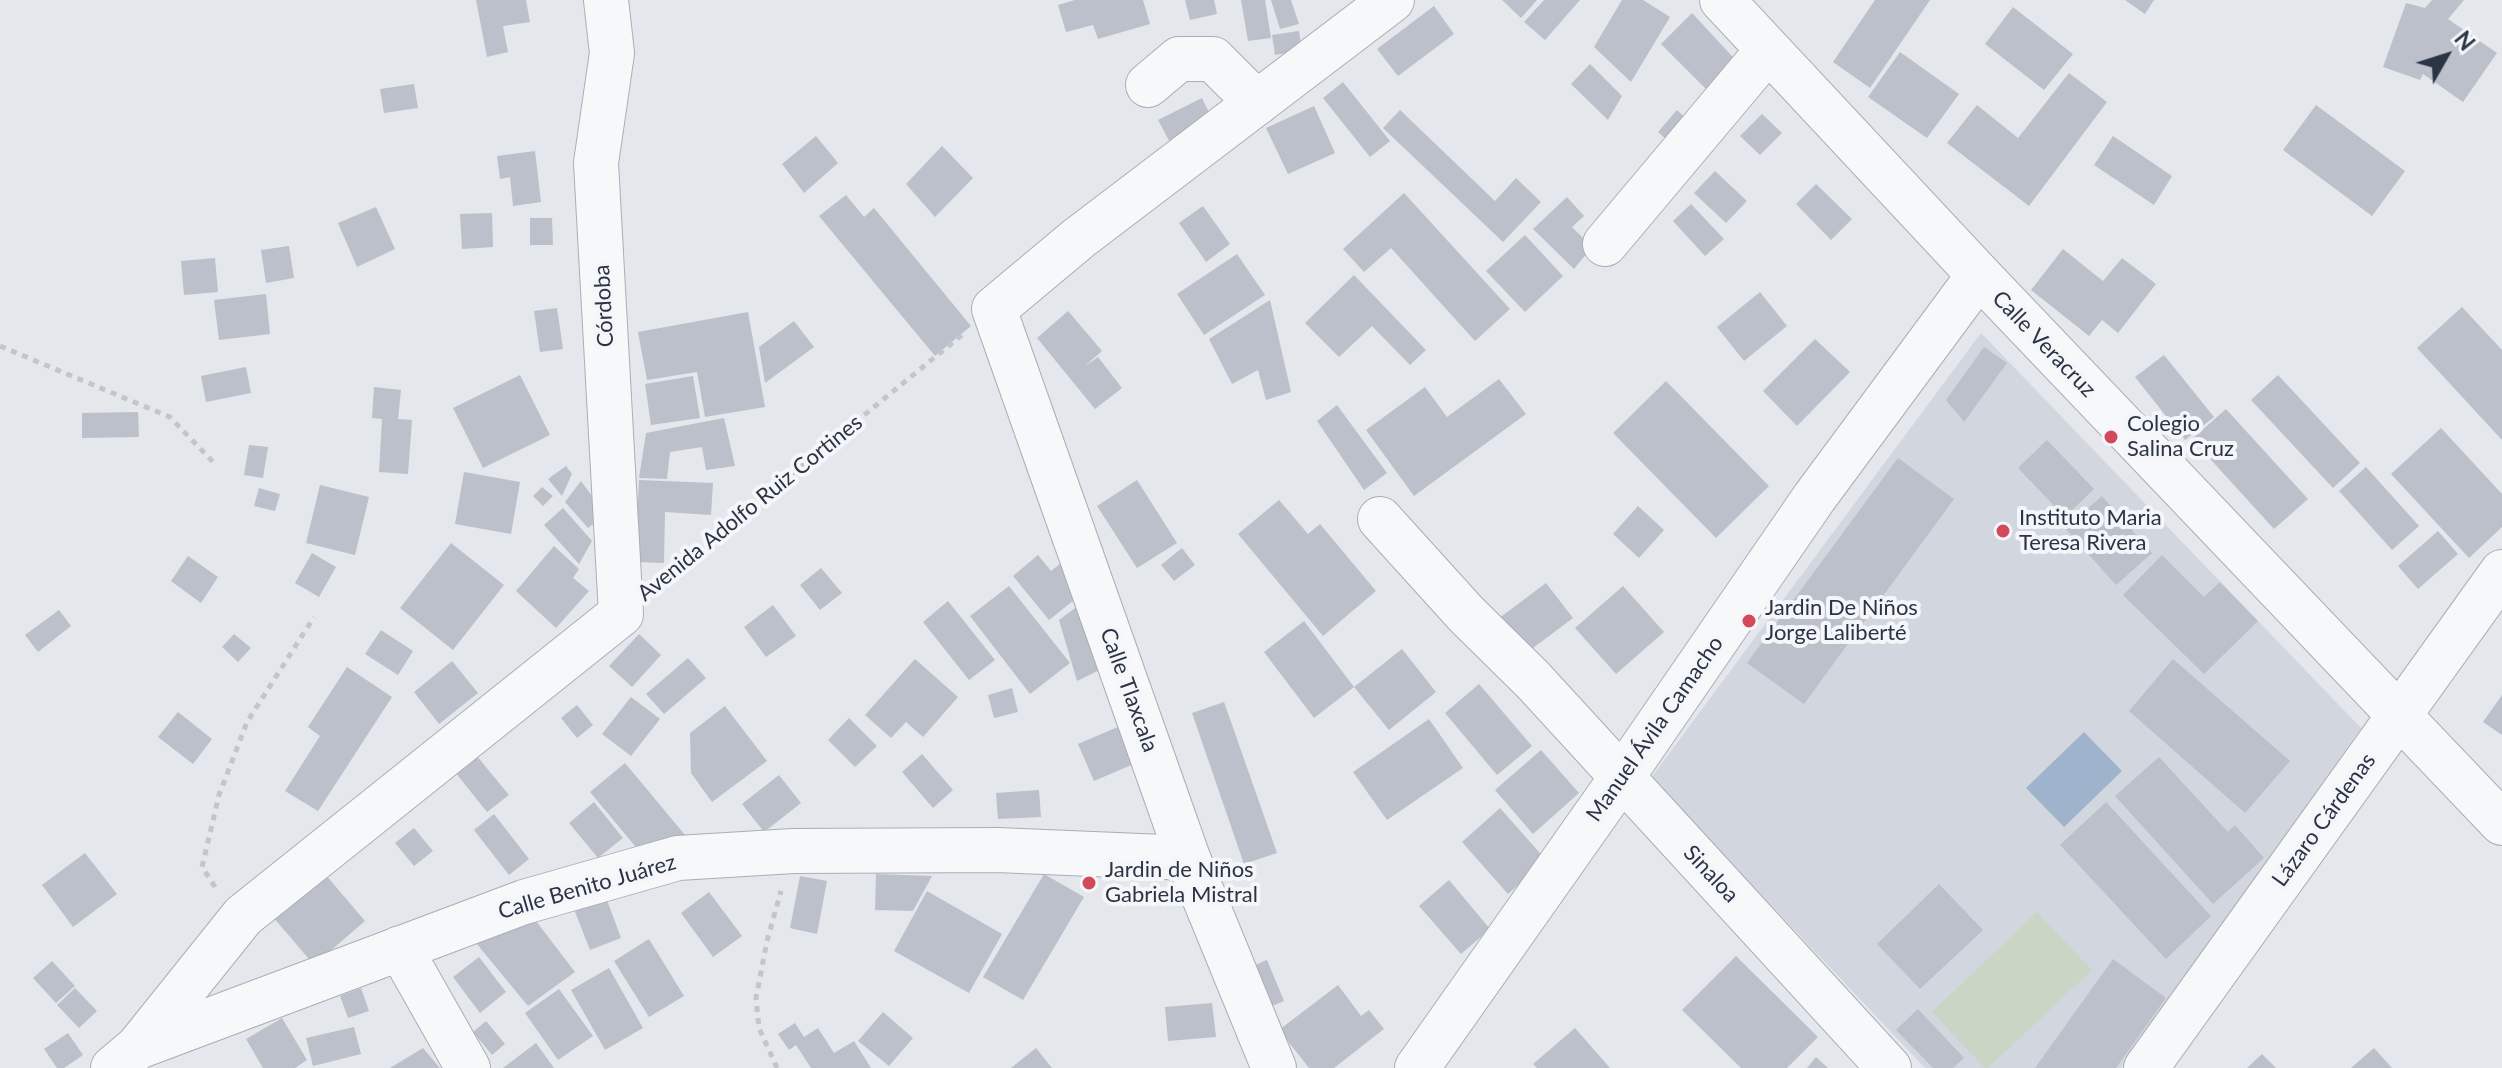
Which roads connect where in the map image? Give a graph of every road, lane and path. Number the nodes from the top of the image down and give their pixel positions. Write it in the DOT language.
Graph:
graph roads {
  1 [pos="606,0"];
  2 [pos="1392,0"];
  3 [pos="1722,0"];
  4 [pos="1347,15"];
  5 [pos="1768,50"];
  6 [pos="1148,85"];
  7 [pos="1257,103"];
  8 [pos="1605,244"];
  9 [pos="1979,275"];
  10 [pos="994,309"];
  11 [pos="0,346"];
  12 [pos="215,464"];
  13 [pos="1380,519"];
  14 [pos="2502,572"];
  15 [pos="621,614"];
  16 [pos="314,617"];
  17 [pos="2398,716"];
  18 [pos="1622,777"];
  19 [pos="2502,823"];
  20 [pos="793,851"];
  21 [pos="1188,858"];
  22 [pos="243,916"];
  23 [pos="400,948"];
  24 [pos="125,1058"];
  25 [pos="468,1068"];
  26 [pos="777,1068"];
  27 [pos="1274,1068"];
  28 [pos="1417,1068"];
  29 [pos="1889,1068"];
  30 [pos="2146,1068"];
  1 -- 15 [label="street, Córdoba"];
  2 -- 4 [label="street"];
  3 -- 5 [label="street, Calle Veracruz"];
  4 -- 7 [label="street"];
  5 -- 8 [label="street"];
  5 -- 9 [label="street, Calle Veracruz"];
  6 -- 7 [label="street"];
  7 -- 10 [label="street"];
  9 -- 17 [label="street, Calle Veracruz"];
  9 -- 18 [label="street, Manuel Ávila Camacho"];
  10 -- 15 [label="path, Avenida Adolfo Ruiz Cortines"];
  10 -- 21 [label="street, Calle Tlaxcala"];
  11 -- 12 [label="path"];
  13 -- 18 [label="street, Sinaloa"];
  14 -- 17 [label="street, Lázaro Cárdenas"];
  15 -- 22 [label="street, Avenida Adolfo Ruiz Cortines"];
  16 -- 22 [label="path"];
  17 -- 19 [label="street, Calle Veracruz"];
  17 -- 30 [label="street, Lázaro Cárdenas"];
  18 -- 28 [label="street, Manuel Ávila Camacho"];
  18 -- 29 [label="street, Sinaloa"];
  20 -- 21 [label="street, Calle Benito Juárez"];
  20 -- 23 [label="street, Calle Benito Juárez"];
  20 -- 26 [label="path"];
  21 -- 27 [label="street, Calle Tlaxcala"];
  22 -- 24 [label="street, Avenida Adolfo Ruiz Cortines"];
  23 -- 24 [label="street, Calle Benito Juárez"];
  23 -- 25 [label="street"];
}
